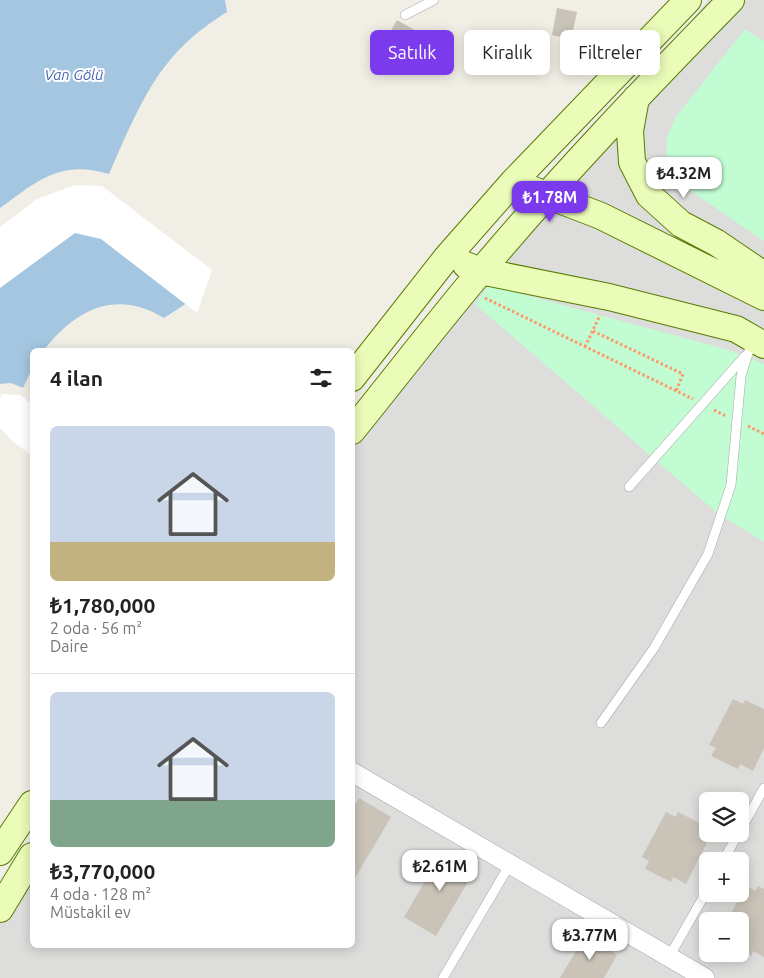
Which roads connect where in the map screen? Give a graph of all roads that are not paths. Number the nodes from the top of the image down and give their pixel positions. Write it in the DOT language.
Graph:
graph roads {
  1 [pos="434,0"];
  2 [pos="688,0"];
  3 [pos="731,0"];
  4 [pos="405,15"];
  5 [pos="636,98"];
  6 [pos="513,182"];
  7 [pos="546,196"];
  8 [pos="447,256"];
  9 [pos="764,275"];
  10 [pos="473,280"];
  11 [pos="764,297"];
  12 [pos="759,339"];
  13 [pos="355,374"];
  14 [pos="355,427"];
  15 [pos="629,487"];
  16 [pos="601,723"];
  17 [pos="355,774"];
  18 [pos="764,788"];
  19 [pos="30,807"];
  20 [pos="749,814"];
  21 [pos="0,852"];
  22 [pos="30,859"];
  23 [pos="510,864"];
  24 [pos="701,902"];
  25 [pos="0,909"];
  26 [pos="669,957"];
  27 [pos="443,978"];
  28 [pos="705,978"];
  1 -- 4 [label="lane"];
  2 -- 6 [label="main road"];
  3 -- 5 [label="main road"];
  5 -- 7 [label="main road"];
  5 -- 9 [label="main road"];
  6 -- 7 [label="main road"];
  6 -- 8 [label="main road"];
  7 -- 10 [label="main road"];
  7 -- 11 [label="main road"];
  8 -- 10 [label="main road"];
  8 -- 13 [label="main road"];
  10 -- 12 [label="main road"];
  10 -- 14 [label="main road"];
  12 -- 15 [label="lane"];
  12 -- 16 [label="lane"];
  17 -- 23 [label="street"];
  18 -- 20 [label="lane"];
  19 -- 21 [label="main road"];
  22 -- 25 [label="main road"];
  23 -- 26 [label="street"];
  23 -- 27 [label="lane"];
  24 -- 26 [label="lane"];
  26 -- 28 [label="street"];
}
